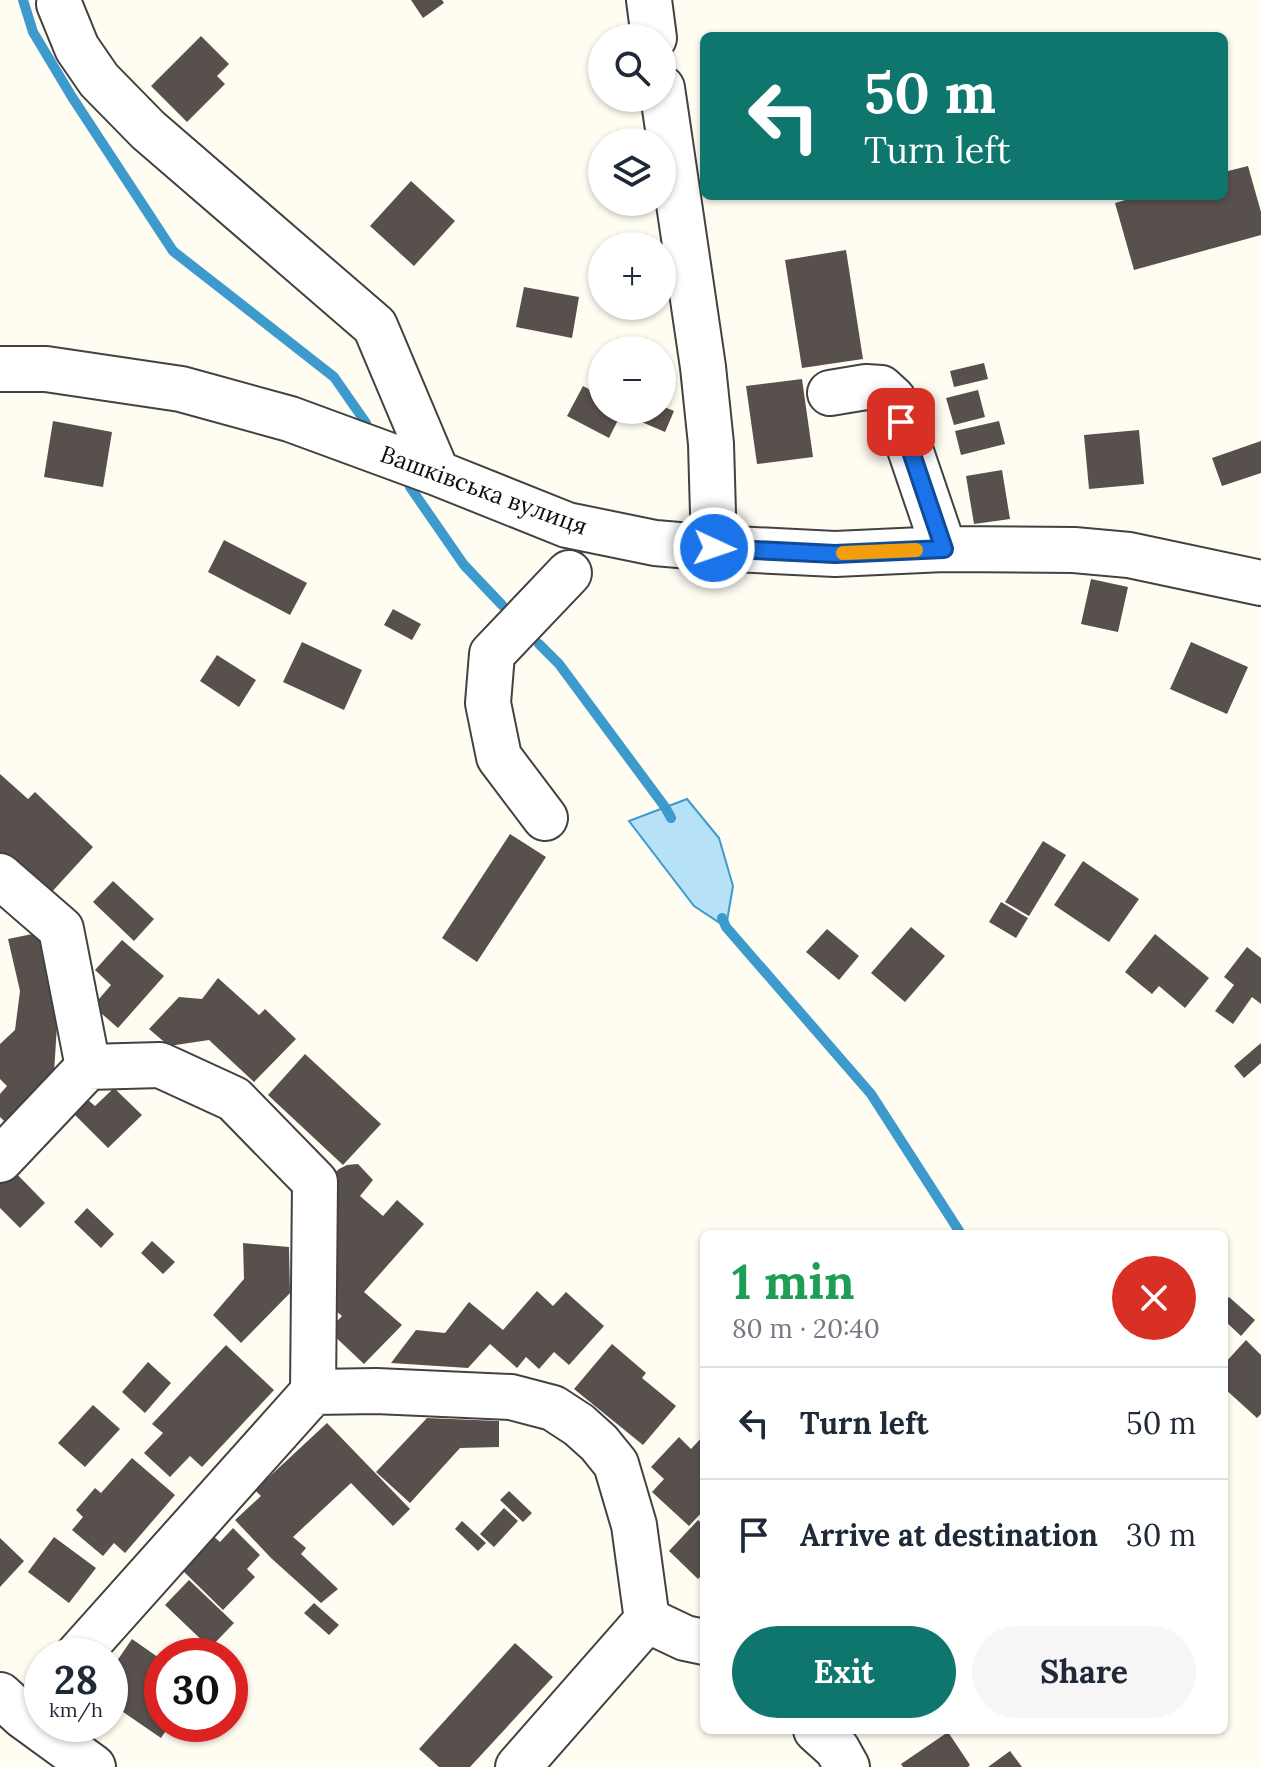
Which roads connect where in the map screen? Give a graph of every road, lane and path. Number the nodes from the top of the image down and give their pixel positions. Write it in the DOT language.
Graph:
graph roads {
  1 [pos="649,0"];
  2 [pos="59,4"];
  3 [pos="652,24"];
  4 [pos="666,112"];
  5 [pos="0,369"];
  6 [pos="830,393"];
  7 [pos="437,473"];
  8 [pos="714,548"];
  9 [pos="944,549"];
  10 [pos="569,573"];
  11 [pos="1261,583"];
  12 [pos="545,818"];
  13 [pos="0,876"];
  14 [pos="88,1067"];
  15 [pos="0,1160"];
  16 [pos="313,1392"];
  17 [pos="647,1620"];
  18 [pos="93,1638"];
  19 [pos="700,1641"];
  20 [pos="22,1702"];
  21 [pos="820,1734"];
  22 [pos="93,1767"];
  23 [pos="518,1767"];
  24 [pos="847,1767"];
  1 -- 3 [label="street"];
  2 -- 7 [label="street"];
  4 -- 8 [label="street"];
  5 -- 7 [label="street, Вашківська вулиця"];
  6 -- 9 [label="street"];
  7 -- 8 [label="street, Вашківська вулиця"];
  8 -- 9 [label="street, Вашківська вулиця"];
  9 -- 11 [label="street, Вашківська вулиця"];
  10 -- 12 [label="street"];
  13 -- 14 [label="street"];
  14 -- 15 [label="street"];
  14 -- 16 [label="street"];
  16 -- 17 [label="street"];
  16 -- 18 [label="street"];
  17 -- 19 [label="street"];
  17 -- 23 [label="street"];
  20 -- 22 [label="street"];
  21 -- 24 [label="street"];
}
